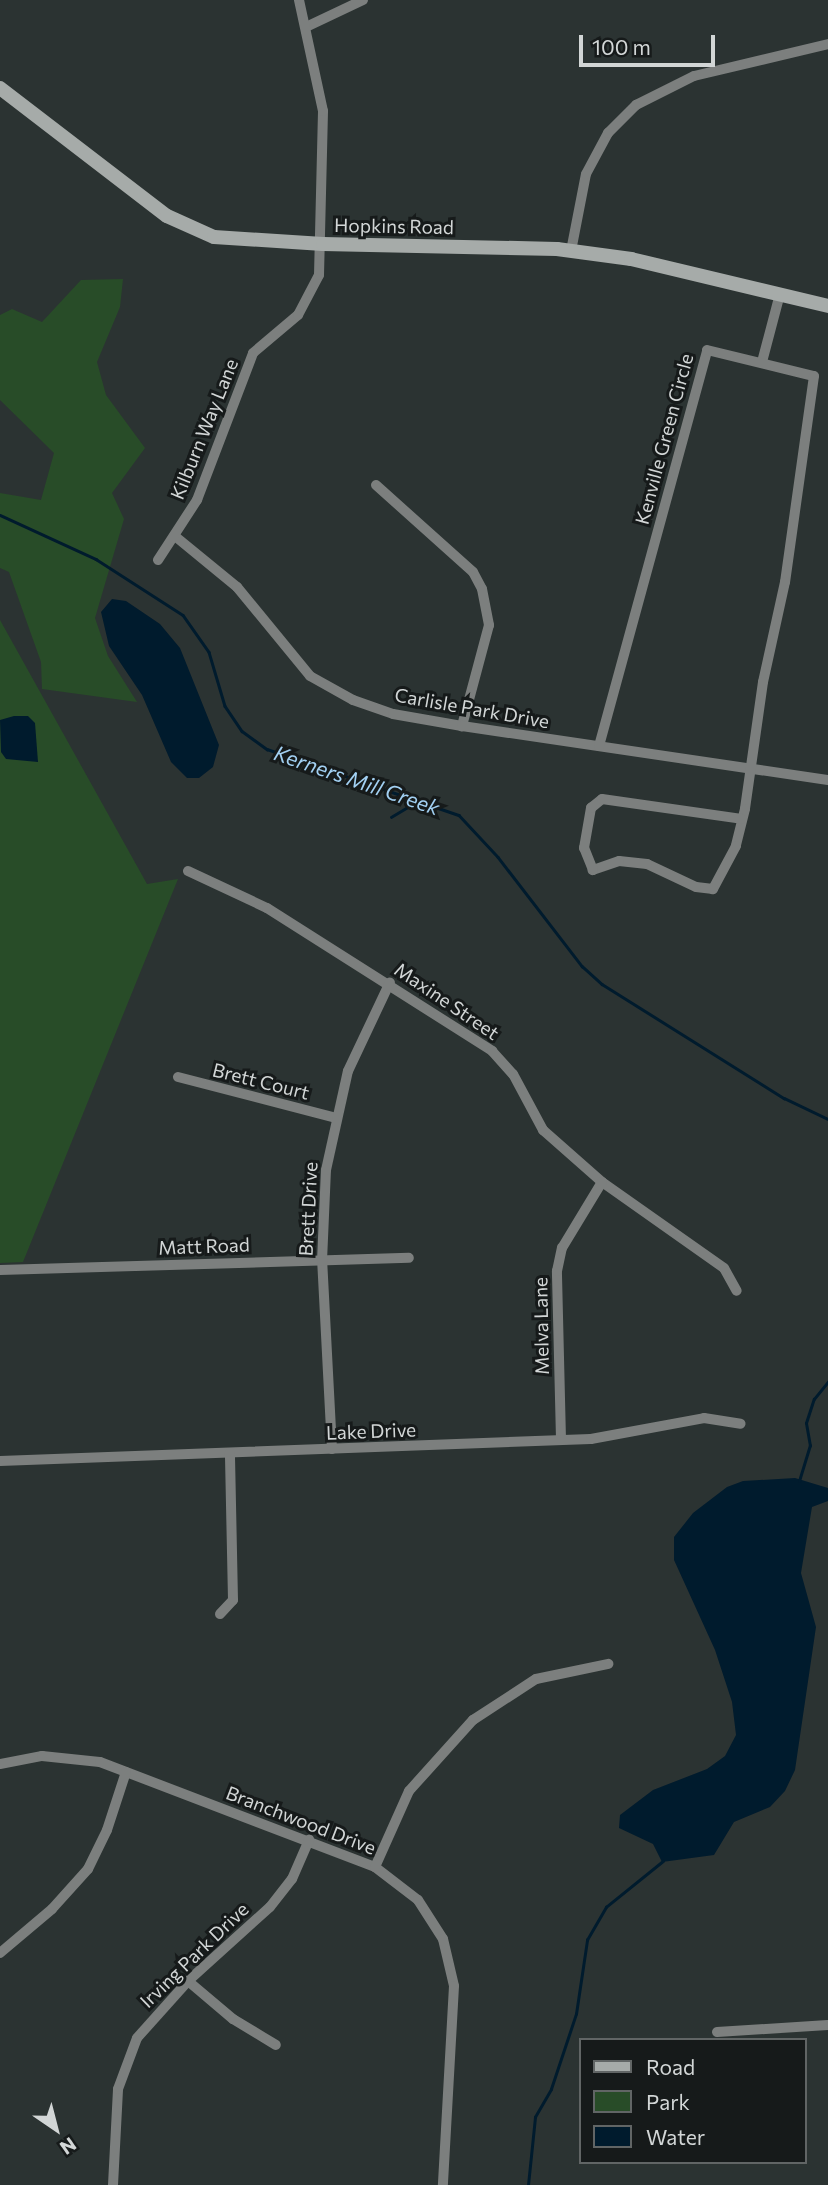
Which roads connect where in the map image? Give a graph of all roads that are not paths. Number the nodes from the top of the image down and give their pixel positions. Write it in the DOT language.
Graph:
graph roads {
  1 [pos="299,0"];
  2 [pos="363,0"];
  3 [pos="306,27"];
  4 [pos="828,44"];
  5 [pos="0,89"];
  6 [pos="323,244"];
  7 [pos="571,251"];
  8 [pos="780,294"];
  9 [pos="828,306"];
  10 [pos="762,362"];
  11 [pos="376,485"];
  12 [pos="176,537"];
  13 [pos="158,560"];
  14 [pos="462,726"];
  15 [pos="598,746"];
  16 [pos="750,768"];
  17 [pos="828,780"];
  18 [pos="743,820"];
  19 [pos="188,871"];
  20 [pos="390,982"];
  21 [pos="178,1077"];
  22 [pos="336,1118"];
  23 [pos="602,1182"];
  24 [pos="409,1258"];
  25 [pos="322,1261"];
  26 [pos="0,1270"];
  27 [pos="737,1291"];
  28 [pos="741,1424"];
  29 [pos="561,1439"];
  30 [pos="332,1449"];
  31 [pos="230,1453"];
  32 [pos="0,1461"];
  33 [pos="220,1614"];
  34 [pos="608,1664"];
  35 [pos="0,1764"];
  36 [pos="126,1772"];
  37 [pos="309,1840"];
  38 [pos="374,1867"];
  39 [pos="0,1953"];
  40 [pos="188,1981"];
  41 [pos="828,2025"];
  42 [pos="717,2032"];
  43 [pos="276,2045"];
  44 [pos="113,2185"];
  45 [pos="443,2185"];
  1 -- 3 [label="street, Kilburn Way Lane"];
  2 -- 3 [label="street"];
  3 -- 6 [label="street, Kilburn Way Lane"];
  4 -- 7 [label="street"];
  5 -- 6 [label="main road, Hopkins Road"];
  6 -- 7 [label="main road, Hopkins Road"];
  6 -- 12 [label="street, Kilburn Way Lane"];
  7 -- 8 [label="main road, Hopkins Road"];
  8 -- 9 [label="main road, Hopkins Road"];
  8 -- 10 [label="street"];
  10 -- 15 [label="street, Kenville Green Circle"];
  10 -- 16 [label="street, Kenville Green Circle"];
  11 -- 14 [label="street"];
  12 -- 13 [label="street, Kilburn Way Lane"];
  12 -- 14 [label="street, Carlisle Park Drive"];
  14 -- 15 [label="street, Carlisle Park Drive"];
  15 -- 16 [label="street, Carlisle Park Drive"];
  16 -- 17 [label="street, Carlisle Park Drive"];
  16 -- 18 [label="street"];
  18 -- 18 [label="street"];
  19 -- 20 [label="street, Maxine Street"];
  20 -- 22 [label="street, Brett Drive"];
  20 -- 23 [label="street, Maxine Street"];
  21 -- 22 [label="street, Brett Court"];
  22 -- 25 [label="street, Brett Drive"];
  23 -- 27 [label="street, Maxine Street"];
  23 -- 29 [label="street, Melva Lane"];
  24 -- 25 [label="street, Matt Road"];
  25 -- 26 [label="street, Matt Road"];
  25 -- 30 [label="street, Brett Drive"];
  28 -- 29 [label="street, Lake Drive"];
  29 -- 30 [label="street, Lake Drive"];
  30 -- 31 [label="street, Lake Drive"];
  31 -- 32 [label="street, Lake Drive"];
  31 -- 33 [label="street"];
  34 -- 38 [label="street"];
  35 -- 36 [label="street, Branchwood Drive"];
  36 -- 37 [label="street, Branchwood Drive"];
  36 -- 39 [label="street"];
  37 -- 38 [label="street, Branchwood Drive"];
  37 -- 40 [label="street, Irving Park Drive"];
  38 -- 45 [label="street, Branchwood Drive"];
  40 -- 43 [label="street"];
  40 -- 44 [label="street, Irving Park Drive"];
  41 -- 42 [label="street"];
}
